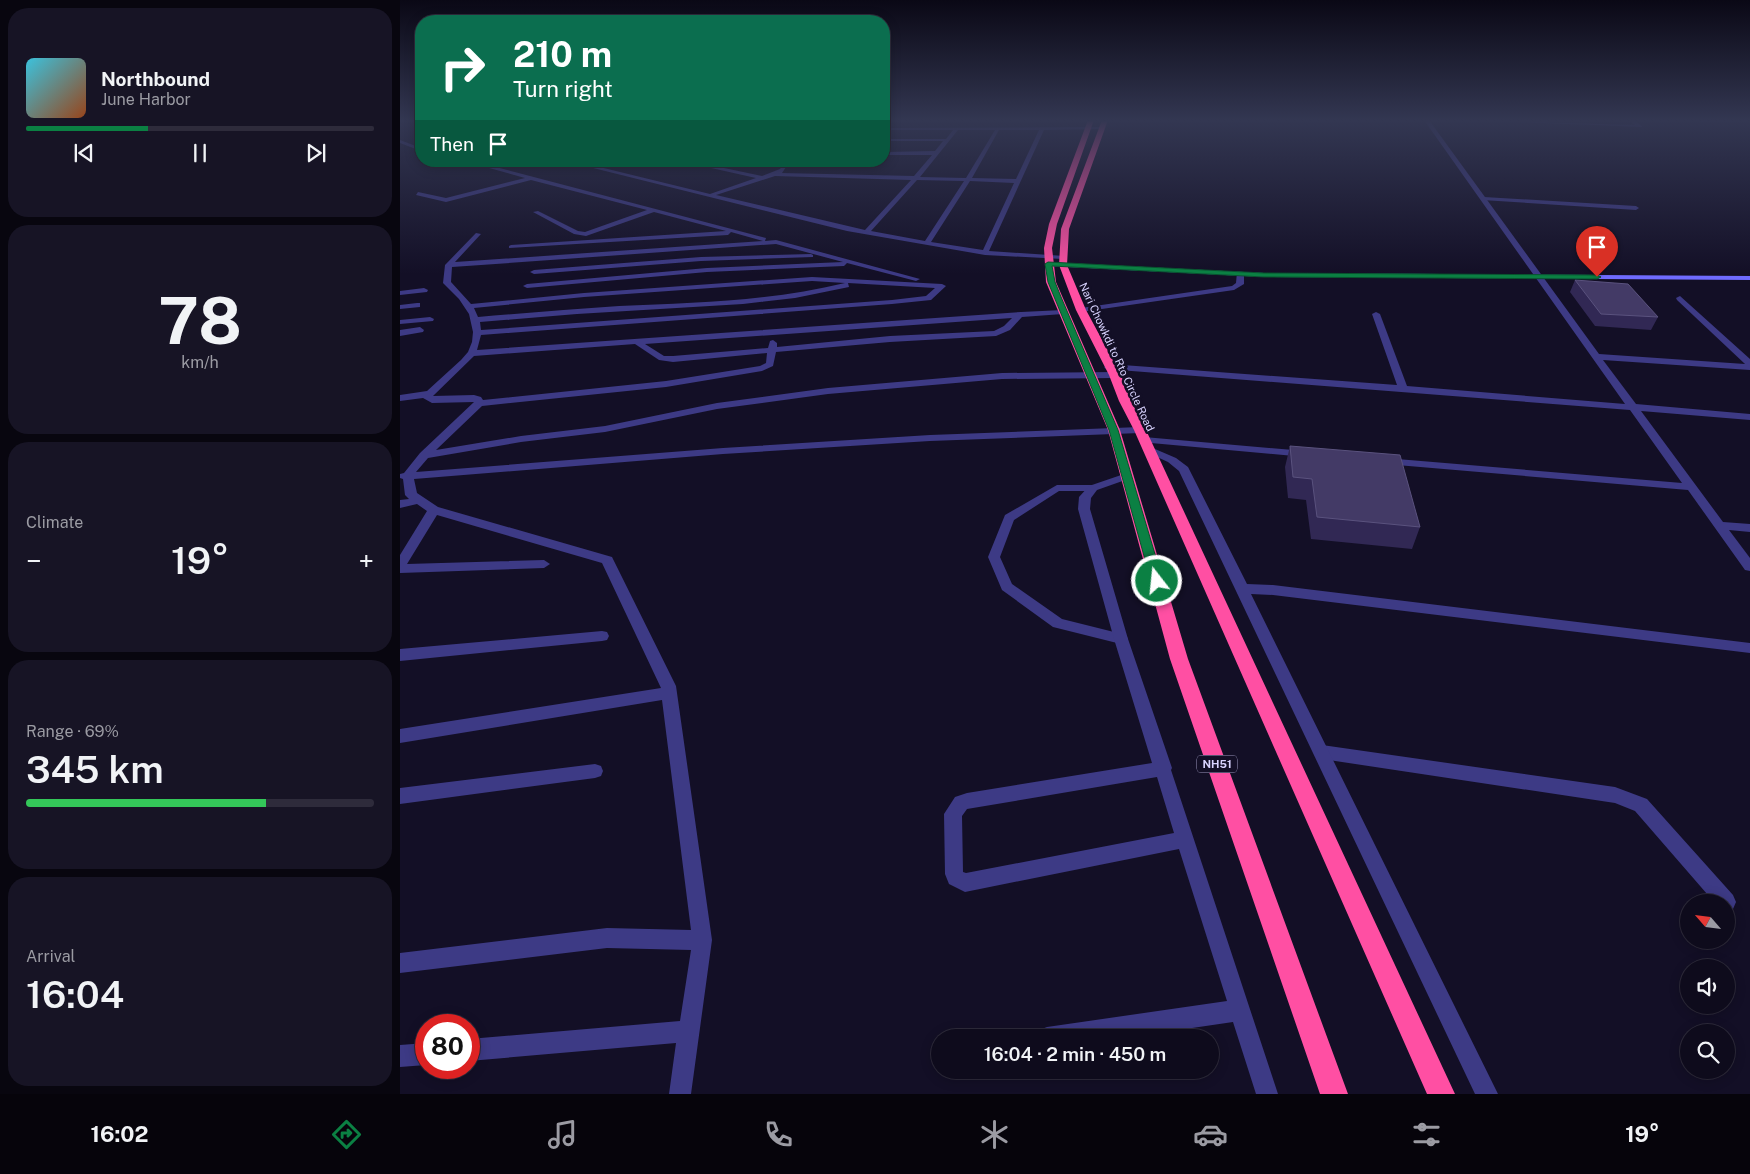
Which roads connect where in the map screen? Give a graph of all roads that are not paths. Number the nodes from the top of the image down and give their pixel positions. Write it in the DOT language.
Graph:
graph roads {
  1 [pos="504,171"];
  2 [pos="608,171"];
  3 [pos="730,171"];
  4 [pos="780,171"];
  5 [pos="922,171"];
  6 [pos="973,171"];
  7 [pos="1021,171"];
  8 [pos="1073,171"];
  9 [pos="1086,171"];
  10 [pos="1463,171"];
  11 [pos="774,174"];
  12 [pos="531,178"];
  13 [pos="763,178"];
  14 [pos="916,178"];
  15 [pos="968,180"];
  16 [pos="1017,180"];
  17 [pos="418,194"];
  18 [pos="709,196"];
  19 [pos="1484,199"];
  20 [pos="1636,208"];
  21 [pos="654,210"];
  22 [pos="536,212"];
  23 [pos="867,232"];
  24 [pos="740,233"];
  25 [pos="478,234"];
  26 [pos="776,242"];
  27 [pos="927,243"];
  28 [pos="511,247"];
  29 [pos="985,253"];
  30 [pos="824,255"];
  31 [pos="1048,260"];
  32 [pos="1063,261"];
  33 [pos="855,264"];
  34 [pos="449,265"];
  35 [pos="534,272"];
  36 [pos="1240,274"];
  37 [pos="1538,276"];
  38 [pos="1749,279"];
  39 [pos="855,282"];
  40 [pos="527,286"];
  41 [pos="942,286"];
  42 [pos="424,290"];
  43 [pos="400,293"];
  44 [pos="1680,298"];
  45 [pos="417,306"];
  46 [pos="471,306"];
  47 [pos="400,307"];
  48 [pos="1081,310"];
  49 [pos="1063,312"];
  50 [pos="1021,314"];
  51 [pos="1376,314"];
  52 [pos="430,318"];
  53 [pos="475,320"];
  54 [pos="400,322"];
  55 [pos="420,330"];
  56 [pos="400,333"];
  57 [pos="478,333"];
  58 [pos="776,333"];
  59 [pos="637,342"];
  60 [pos="772,350"];
  61 [pos="472,353"];
  62 [pos="1596,357"];
  63 [pos="1750,366"];
  64 [pos="1112,371"];
  65 [pos="1090,376"];
  66 [pos="1403,389"];
  67 [pos="430,397"];
  68 [pos="400,398"];
  69 [pos="476,400"];
  70 [pos="1633,407"];
  71 [pos="1750,417"];
  72 [pos="1114,430"];
  73 [pos="1146,445"];
  74 [pos="424,455"];
  75 [pos="1313,455"];
  76 [pos="1373,460"];
  77 [pos="404,476"];
  78 [pos="1127,476"];
  79 [pos="1691,487"];
  80 [pos="1093,488"];
  81 [pos="420,500"];
  82 [pos="400,504"];
  83 [pos="434,510"];
  84 [pos="1719,525"];
  85 [pos="1750,528"];
  86 [pos="544,564"];
  87 [pos="400,567"];
  88 [pos="1750,567"];
  89 [pos="1243,589"];
  90 [pos="602,636"];
  91 [pos="1121,639"];
  92 [pos="1750,648"];
  93 [pos="400,655"];
  94 [pos="669,693"];
  95 [pos="400,736"];
  96 [pos="1322,752"];
  97 [pos="1164,768"];
  98 [pos="595,771"];
  99 [pos="400,796"];
  100 [pos="1186,839"];
  101 [pos="1718,894"];
  102 [pos="702,940"];
  103 [pos="400,963"];
  104 [pos="1240,1010"];
  105 [pos="1109,1029"];
  106 [pos="689,1031"];
  107 [pos="480,1049"];
  108 [pos="415,1055"];
  109 [pos="400,1056"];
  110 [pos="680,1094"];
  111 [pos="1267,1094"];
  112 [pos="1334,1094"];
  113 [pos="1441,1094"];
  114 [pos="1487,1094"];
  1 -- 12 [label="street"];
  2 -- 18 [label="street"];
  3 -- 13 [label="street"];
  4 -- 11 [label="street"];
  5 -- 14 [label="street"];
  6 -- 15 [label="street"];
  7 -- 16 [label="street"];
  8 -- 31 [label="highway, NH51"];
  9 -- 32 [label="highway, Nari Chowkdi to Rto Circle Road"];
  10 -- 19 [label="street"];
  11 -- 13 [label="street"];
  11 -- 14 [label="street"];
  12 -- 17 [label="street"];
  12 -- 21 [label="street"];
  13 -- 18 [label="street"];
  14 -- 15 [label="street"];
  14 -- 23 [label="street"];
  15 -- 16 [label="street"];
  15 -- 27 [label="street"];
  16 -- 29 [label="street"];
  18 -- 23 [label="street"];
  19 -- 20 [label="street"];
  19 -- 37 [label="street"];
  21 -- 22 [label="street"];
  21 -- 24 [label="street"];
  23 -- 27 [label="street"];
  24 -- 26 [label="street"];
  24 -- 28 [label="street"];
  25 -- 34 [label="street"];
  26 -- 30 [label="street"];
  26 -- 34 [label="street"];
  27 -- 29 [label="street"];
  29 -- 31 [label="street"];
  30 -- 33 [label="street"];
  30 -- 35 [label="street"];
  31 -- 32 [label="street"];
  31 -- 49 [label="highway, NH51"];
  32 -- 36 [label="street"];
  32 -- 48 [label="highway, Nari Chowkdi to Rto Circle Road"];
  33 -- 40 [label="street"];
  33 -- 41 [label="street"];
  34 -- 46 [label="street"];
  36 -- 37 [label="street"];
  36 -- 48 [label="street"];
  37 -- 38 [label="street"];
  37 -- 62 [label="street"];
  39 -- 41 [label="street"];
  39 -- 46 [label="street"];
  39 -- 53 [label="street"];
  41 -- 57 [label="street"];
  42 -- 43 [label="street"];
  44 -- 63 [label="street"];
  45 -- 47 [label="street"];
  46 -- 53 [label="street"];
  48 -- 64 [label="highway, Nari Chowkdi to Rto Circle Road"];
  49 -- 50 [label="street"];
  49 -- 65 [label="highway, NH51"];
  50 -- 58 [label="street"];
  50 -- 60 [label="street"];
  51 -- 66 [label="street"];
  52 -- 54 [label="street"];
  53 -- 57 [label="street"];
  55 -- 56 [label="street"];
  57 -- 61 [label="street"];
  58 -- 59 [label="street"];
  58 -- 60 [label="street"];
  59 -- 60 [label="street"];
  59 -- 61 [label="street"];
  60 -- 69 [label="street"];
  61 -- 67 [label="street"];
  62 -- 63 [label="street"];
  62 -- 70 [label="street"];
  64 -- 65 [label="street"];
  64 -- 66 [label="street"];
  64 -- 73 [label="highway, Nari Chowkdi to Rto Circle Road"];
  65 -- 72 [label="highway, NH51"];
  65 -- 74 [label="street"];
  66 -- 70 [label="street"];
  67 -- 68 [label="street"];
  67 -- 69 [label="street"];
  69 -- 74 [label="street"];
  70 -- 71 [label="street"];
  70 -- 79 [label="street"];
  72 -- 73 [label="street"];
  72 -- 77 [label="street"];
  72 -- 78 [label="highway, NH51"];
  73 -- 75 [label="street"];
  73 -- 89 [label="street"];
  73 -- 113 [label="highway, Nari Chowkdi to Rto Circle Road"];
  74 -- 77 [label="street"];
  76 -- 79 [label="street"];
  77 -- 81 [label="street"];
  78 -- 80 [label="street"];
  78 -- 112 [label="highway, NH51"];
  79 -- 84 [label="street"];
  80 -- 91 [label="street"];
  80 -- 91 [label="street"];
  81 -- 82 [label="street"];
  81 -- 83 [label="street"];
  83 -- 87 [label="street"];
  83 -- 94 [label="street"];
  84 -- 85 [label="street"];
  84 -- 88 [label="street"];
  86 -- 87 [label="street"];
  89 -- 92 [label="street"];
  89 -- 96 [label="street"];
  90 -- 93 [label="street"];
  91 -- 97 [label="street"];
  94 -- 95 [label="street"];
  94 -- 102 [label="street"];
  96 -- 101 [label="street"];
  96 -- 114 [label="street"];
  97 -- 100 [label="street"];
  97 -- 100 [label="street"];
  98 -- 99 [label="street"];
  100 -- 104 [label="street"];
  102 -- 103 [label="street"];
  102 -- 106 [label="street"];
  104 -- 105 [label="street"];
  104 -- 111 [label="street"];
  106 -- 107 [label="street"];
  106 -- 110 [label="street"];
  108 -- 109 [label="street"];
}
